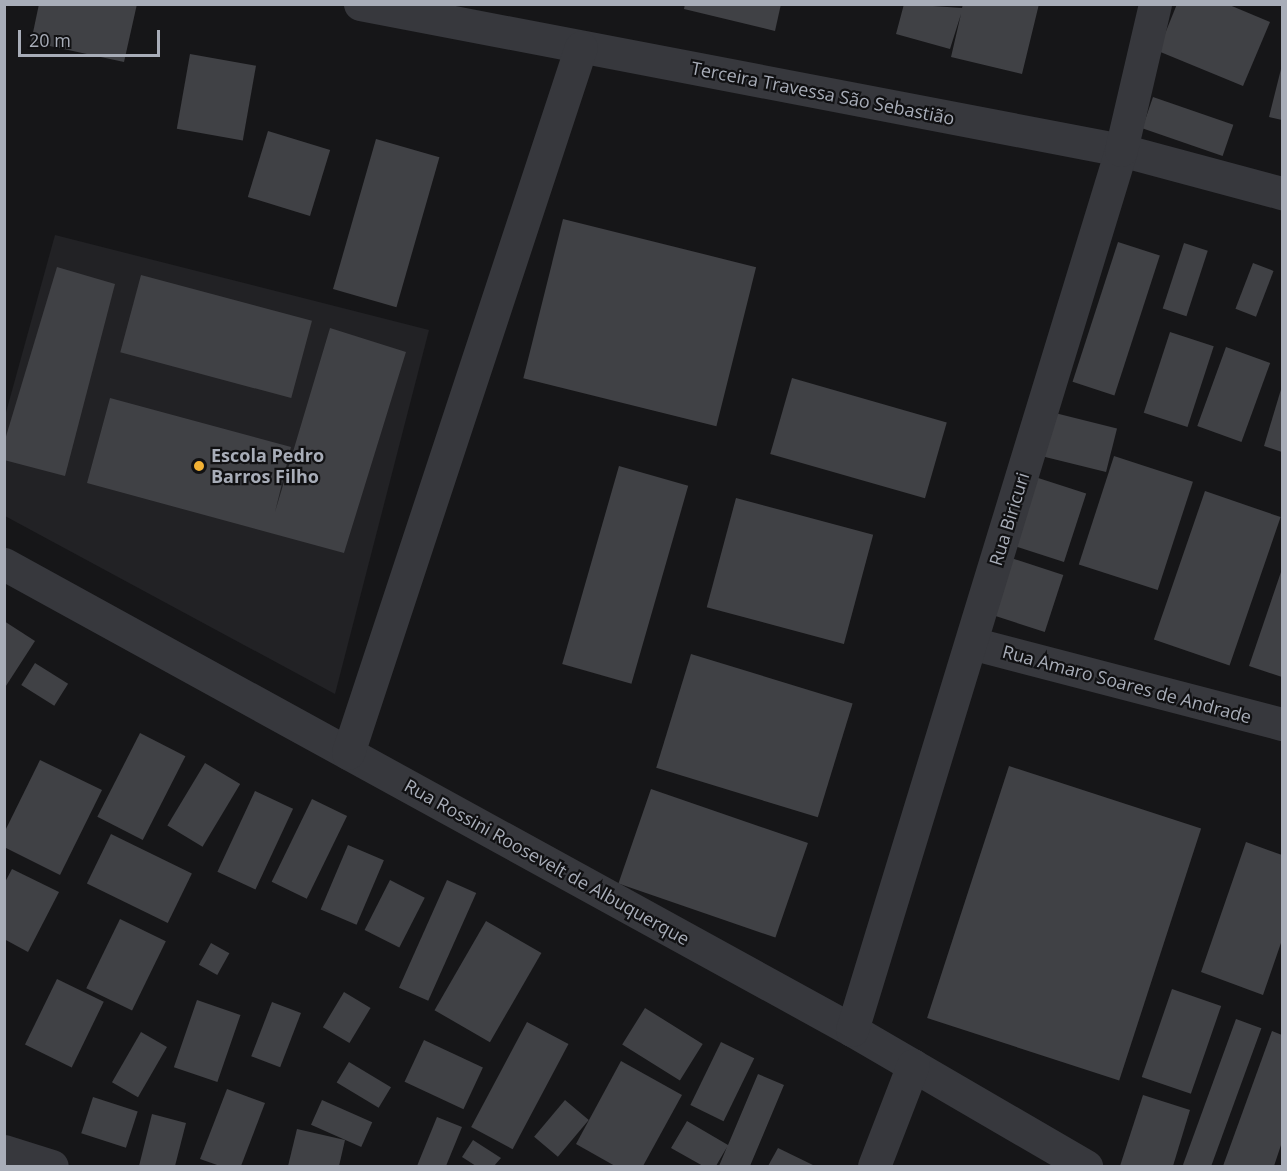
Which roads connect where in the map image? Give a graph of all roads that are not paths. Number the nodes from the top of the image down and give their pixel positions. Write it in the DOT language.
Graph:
graph roads {
  1 [pos="360,4"];
  2 [pos="1155,4"];
  3 [pos="581,47"];
  4 [pos="1121,150"];
  5 [pos="1282,194"];
  6 [pos="4,564"];
  7 [pos="971,643"];
  8 [pos="1282,724"];
  9 [pos="348,753"];
  10 [pos="852,1029"];
  11 [pos="913,1065"];
  12 [pos="4,1151"];
  13 [pos="52,1167"];
  14 [pos="874,1167"];
  15 [pos="1086,1167"];
  1 -- 3 [label="street, Terceira Travessa São Sebastião"];
  2 -- 4 [label="street, Rua Biricuri"];
  3 -- 4 [label="street, Terceira Travessa São Sebastião"];
  3 -- 9 [label="street"];
  4 -- 5 [label="street, Terceira Travessa São Sebastião"];
  4 -- 7 [label="street, Rua Biricuri"];
  6 -- 9 [label="street, Rua Rossini Roosevelt de Albuquerque"];
  7 -- 8 [label="street, Rua Amaro Soares de Andrade"];
  7 -- 10 [label="street, Rua Biricuri"];
  9 -- 10 [label="street, Rua Rossini Roosevelt de Albuquerque"];
  10 -- 11 [label="street, Rua Rossini Roosevelt de Albuquerque"];
  11 -- 14 [label="street"];
  11 -- 15 [label="street, Rua Rossini Roosevelt de Albuquerque"];
  12 -- 13 [label="street"];
}
